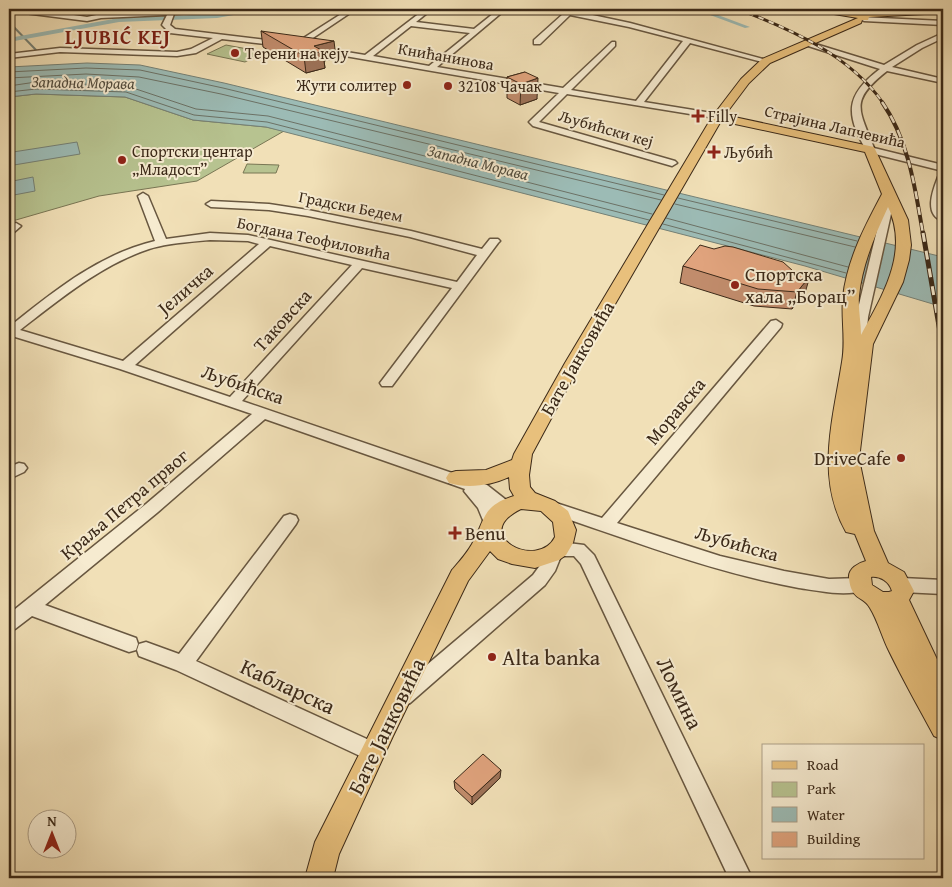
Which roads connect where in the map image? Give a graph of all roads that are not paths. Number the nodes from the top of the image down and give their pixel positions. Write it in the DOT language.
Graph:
graph roads {
  1 [pos="9,9"];
  2 [pos="105,9"];
  3 [pos="231,9"];
  4 [pos="345,9"];
  5 [pos="353,9"];
  6 [pos="429,9"];
  7 [pos="503,9"];
  8 [pos="550,9"];
  9 [pos="823,9"];
  10 [pos="943,10"];
  11 [pos="37,11"];
  12 [pos="569,12"];
  13 [pos="171,14"];
  14 [pos="101,16"];
  15 [pos="854,17"];
  16 [pos="943,23"];
  17 [pos="410,24"];
  18 [pos="474,31"];
  19 [pos="943,35"];
  20 [pos="220,37"];
  21 [pos="688,40"];
  22 [pos="537,42"];
  23 [pos="612,44"];
  24 [pos="806,44"];
  25 [pos="292,46"];
  26 [pos="9,56"];
  27 [pos="367,58"];
  28 [pos="766,61"];
  29 [pos="431,68"];
  30 [pos="886,68"];
  31 [pos="943,81"];
  32 [pos="565,92"];
  33 [pos="638,104"];
  34 [pos="718,116"];
  35 [pos="870,150"];
  36 [pos="672,163"];
  37 [pos="943,168"];
  38 [pos="943,177"];
  39 [pos="143,196"];
  40 [pos="888,202"];
  41 [pos="211,204"];
  42 [pos="943,218"];
  43 [pos="161,241"];
  44 [pos="494,241"];
  45 [pos="268,242"];
  46 [pos="483,253"];
  47 [pos="359,264"];
  48 [pos="458,286"];
  49 [pos="776,324"];
  50 [pos="9,332"];
  51 [pos="859,343"];
  52 [pos="126,366"];
  53 [pos="387,383"];
  54 [pos="233,402"];
  55 [pos="263,413"];
  56 [pos="517,463"];
  57 [pos="459,480"];
  58 [pos="543,505"];
  59 [pos="498,516"];
  60 [pos="290,520"];
  61 [pos="606,526"];
  62 [pos="560,546"];
  63 [pos="516,558"];
  64 [pos="870,574"];
  65 [pos="460,576"];
  66 [pos="943,588"];
  67 [pos="893,595"];
  68 [pos="30,607"];
  69 [pos="9,624"];
  70 [pos="183,664"];
  71 [pos="943,694"];
  72 [pos="398,701"];
  73 [pos="943,728"];
  74 [pos="373,752"];
  75 [pos="319,878"];
  76 [pos="742,878"];
  1 -- 11 [label="street"];
  2 -- 14 [label="street"];
  3 -- 13 [label="street"];
  4 -- 25 [label="street"];
  5 -- 25 [label="street"];
  6 -- 17 [label="street"];
  7 -- 18 [label="street"];
  8 -- 12 [label="street"];
  9 -- 15 [label="main road"];
  10 -- 15 [label="main road"];
  11 -- 14 [label="street"];
  12 -- 21 [label="street"];
  12 -- 22 [label="street"];
  13 -- 14 [label="street"];
  13 -- 20 [label="street, Книћанинова"];
  15 -- 16 [label="street"];
  15 -- 24 [label="main road"];
  17 -- 18 [label="street"];
  17 -- 27 [label="street"];
  18 -- 29 [label="street"];
  19 -- 30 [label="street"];
  20 -- 25 [label="street, Книћанинова"];
  20 -- 26 [label="street"];
  21 -- 28 [label="street"];
  21 -- 33 [label="street"];
  23 -- 32 [label="street"];
  24 -- 28 [label="main road"];
  24 -- 30 [label="street"];
  25 -- 27 [label="street, Книћанинова"];
  27 -- 29 [label="street, Книћанинова"];
  28 -- 34 [label="main road, Бате Јанковића"];
  29 -- 32 [label="street, Книћанинова"];
  30 -- 31 [label="street"];
  30 -- 35 [label="street"];
  32 -- 33 [label="street, Книћанинова"];
  32 -- 36 [label="street, Љубићски кеј"];
  33 -- 34 [label="street, Книћанинова"];
  34 -- 35 [label="main road, Страјина Лапчевића"];
  34 -- 56 [label="main road, Бате Јанковића"];
  35 -- 37 [label="street, Страјина Лапчевића"];
  35 -- 40 [label="main road"];
  38 -- 42 [label="street"];
  39 -- 43 [label="street"];
  40 -- 51 [label="main road"];
  40 -- 51 [label="main road"];
  41 -- 46 [label="street, Градски Бедем"];
  43 -- 45 [label="street, Богдана Теофиловића"];
  43 -- 50 [label="street, Богдана Теофиловића"];
  44 -- 46 [label="street"];
  45 -- 47 [label="street, Богдана Теофиловића"];
  45 -- 52 [label="street, Јеличка"];
  46 -- 48 [label="street"];
  47 -- 48 [label="street, Богдана Теофиловића"];
  47 -- 54 [label="street, Таковска"];
  48 -- 53 [label="street"];
  49 -- 61 [label="street, Моравска"];
  50 -- 52 [label="street, Љубићска"];
  51 -- 64 [label="main road"];
  52 -- 54 [label="street, Љубићска"];
  54 -- 55 [label="street, Љубићска"];
  55 -- 57 [label="street, Љубићска"];
  55 -- 68 [label="street, Краља Петра првог"];
  56 -- 57 [label="main road"];
  56 -- 58 [label="main road, Бате Јанковића"];
  56 -- 59 [label="main road, Бате Јанковића"];
  57 -- 59 [label="street, Љубићска"];
  58 -- 59 [label="main road"];
  58 -- 61 [label="street, Љубићска"];
  58 -- 62 [label="main road"];
  59 -- 63 [label="main road"];
  59 -- 65 [label="main road, Бате Јанковића"];
  60 -- 70 [label="street"];
  61 -- 62 [label="street, Љубићска"];
  61 -- 64 [label="street, Љубићска"];
  62 -- 63 [label="main road"];
  62 -- 72 [label="street"];
  62 -- 76 [label="street, Ломина"];
  63 -- 65 [label="main road"];
  64 -- 67 [label="main road"];
  64 -- 67 [label="main road"];
  65 -- 72 [label="main road, Бате Јанковића"];
  66 -- 67 [label="street"];
  67 -- 71 [label="main road"];
  67 -- 73 [label="main road"];
  68 -- 69 [label="street, Краља Петра првог"];
  68 -- 70 [label="street, Кабларска"];
  70 -- 74 [label="street, Кабларска"];
  72 -- 74 [label="main road, Бате Јанковића"];
  74 -- 75 [label="main road, Бате Јанковића"];
}
